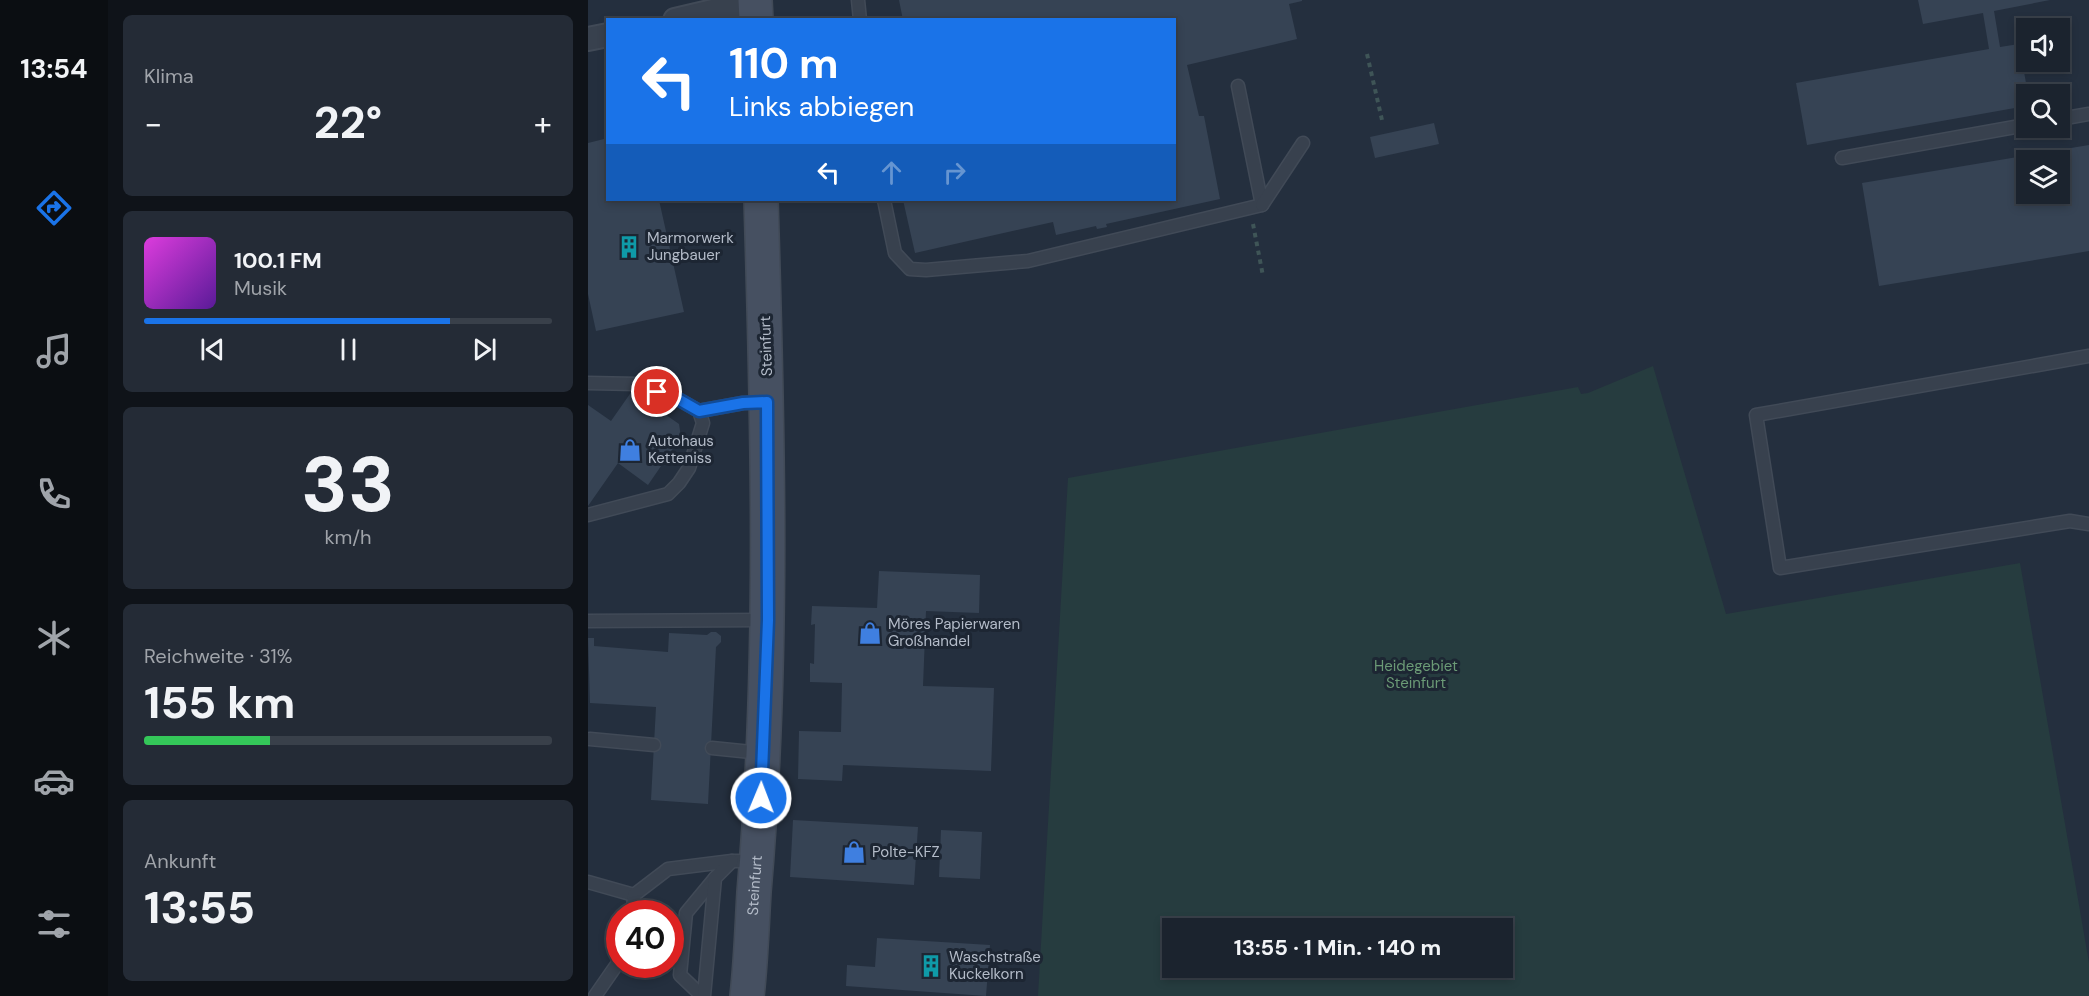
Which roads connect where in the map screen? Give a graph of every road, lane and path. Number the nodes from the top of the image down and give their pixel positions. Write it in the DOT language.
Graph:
graph roads {
  1 [pos="858,0"];
  2 [pos="757,5"];
  3 [pos="686,18"];
  4 [pos="860,18"];
  5 [pos="606,35"];
  6 [pos="588,39"];
  7 [pos="1367,54"];
  8 [pos="1238,86"];
  9 [pos="2089,114"];
  10 [pos="2070,117"];
  11 [pos="1382,120"];
  12 [pos="2016,127"];
  13 [pos="1303,143"];
  14 [pos="1842,158"];
  15 [pos="761,201"];
  16 [pos="884,201"];
  17 [pos="1256,207"];
  18 [pos="1263,276"];
  19 [pos="2089,356"];
  20 [pos="588,383"];
  21 [pos="767,402"];
  22 [pos="699,411"];
  23 [pos="588,515"];
  24 [pos="2089,524"];
  25 [pos="768,620"];
  26 [pos="588,621"];
  27 [pos="590,739"];
  28 [pos="654,745"];
  29 [pos="712,748"];
  30 [pos="762,753"];
  31 [pos="745,861"];
  32 [pos="715,878"];
  33 [pos="588,882"];
  34 [pos="634,895"];
  35 [pos="634,900"];
  36 [pos="608,978"];
  37 [pos="595,996"];
  38 [pos="703,996"];
  39 [pos="747,996"];
  1 -- 4 [label="lane"];
  2 -- 3 [label="street"];
  5 -- 6 [label="street"];
  7 -- 11 [label="path"];
  8 -- 17 [label="lane"];
  9 -- 10 [label="lane"];
  12 -- 14 [label="lane"];
  13 -- 17 [label="lane"];
  15 -- 21 [label="street, Steinfurt"];
  16 -- 17 [label="lane"];
  17 -- 18 [label="path"];
  19 -- 24 [label="lane"];
  20 -- 22 [label="lane"];
  21 -- 22 [label="lane"];
  21 -- 25 [label="street, Steinfurt"];
  22 -- 23 [label="lane"];
  25 -- 26 [label="lane"];
  25 -- 30 [label="street, Steinfurt"];
  27 -- 28 [label="lane"];
  29 -- 30 [label="lane"];
  30 -- 31 [label="street, Steinfurt"];
  31 -- 32 [label="lane"];
  31 -- 34 [label="lane"];
  31 -- 39 [label="street, Steinfurt"];
  32 -- 38 [label="lane"];
  32 -- 38 [label="lane"];
  33 -- 34 [label="lane"];
  34 -- 35 [label="lane"];
  36 -- 37 [label="lane"];
}
